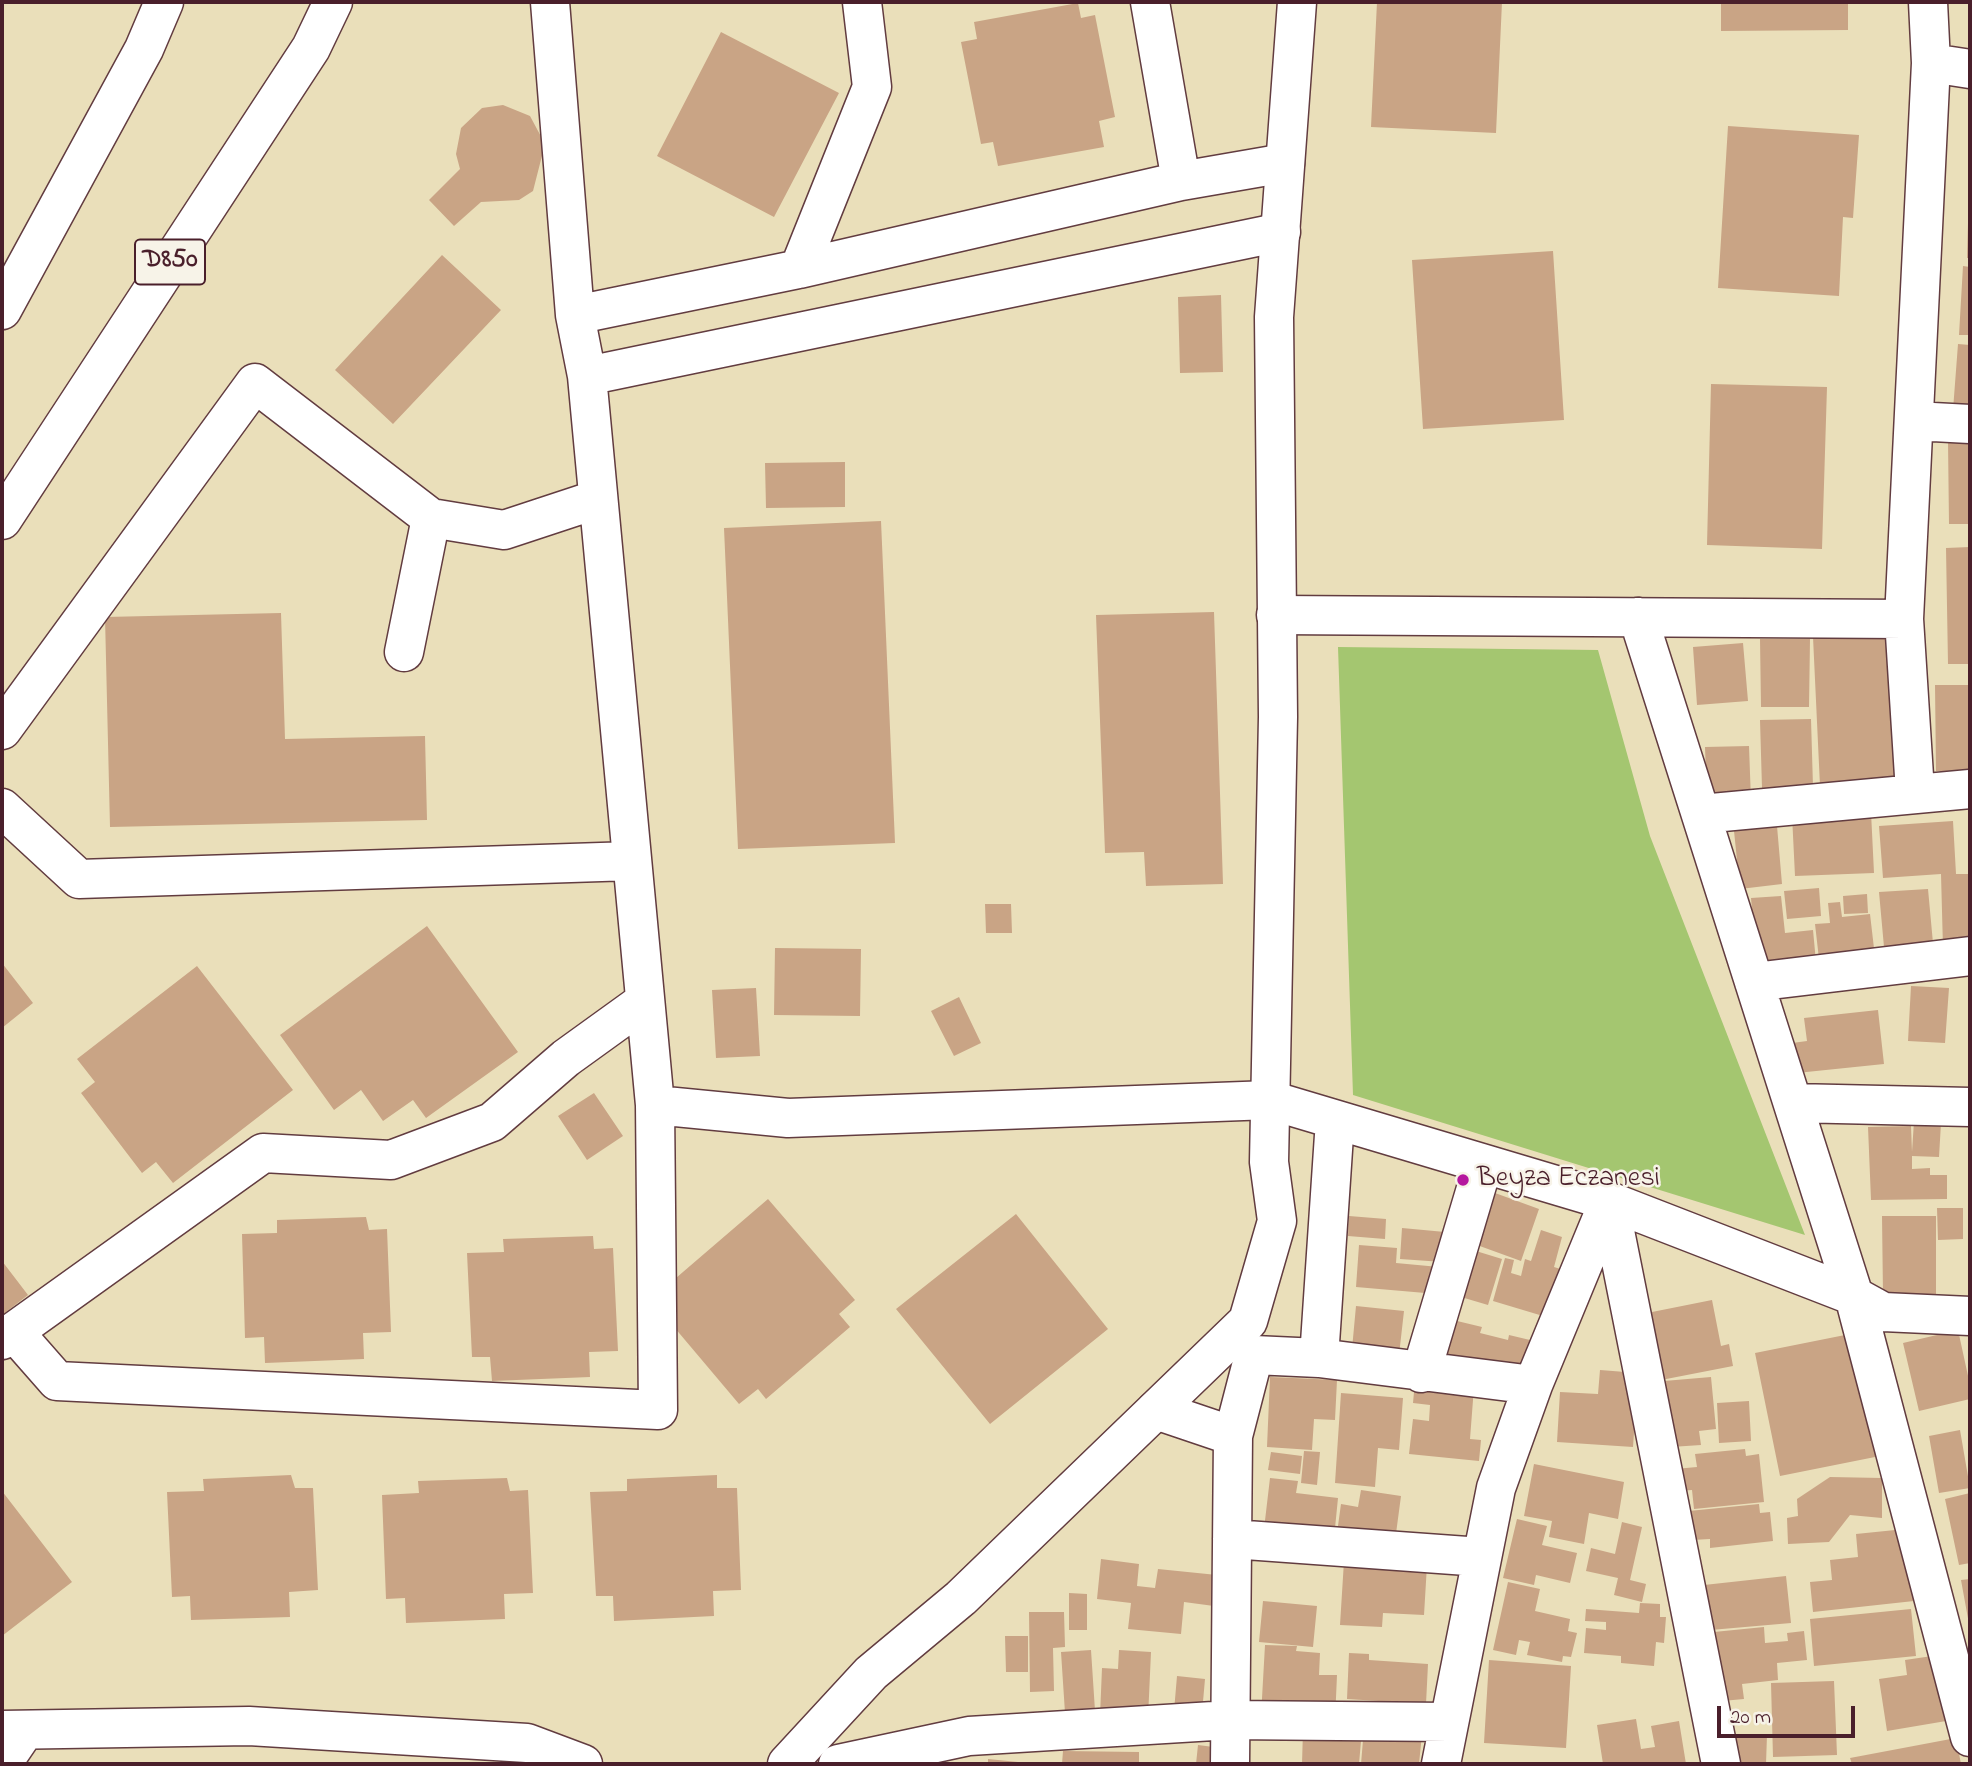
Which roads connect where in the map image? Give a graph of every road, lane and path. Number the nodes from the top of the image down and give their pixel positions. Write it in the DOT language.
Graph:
graph roads {
  1 [pos="164,2"];
  2 [pos="334,2"];
  3 [pos="550,2"];
  4 [pos="862,2"];
  5 [pos="1150,2"];
  6 [pos="1297,2"];
  7 [pos="1928,2"];
  8 [pos="1931,63"];
  9 [pos="1970,69"];
  10 [pos="1285,163"];
  11 [pos="1181,181"];
  12 [pos="1280,232"];
  13 [pos="799,269"];
  14 [pos="2,310"];
  15 [pos="575,315"];
  16 [pos="587,376"];
  17 [pos="1914,421"];
  18 [pos="1970,424"];
  19 [pos="598,499"];
  20 [pos="431,518"];
  21 [pos="2,520"];
  22 [pos="1276,615"];
  23 [pos="1637,617"];
  24 [pos="1904,619"];
  25 [pos="404,652"];
  26 [pos="2,730"];
  27 [pos="1970,789"];
  28 [pos="1915,792"];
  29 [pos="2,808"];
  30 [pos="1701,814"];
  31 [pos="632,860"];
  32 [pos="1970,956"];
  33 [pos="1754,982"];
  34 [pos="645,1000"];
  35 [pos="1270,1100"];
  36 [pos="1793,1103"];
  37 [pos="655,1105"];
  38 [pos="1970,1107"];
  39 [pos="1335,1120"];
  40 [pos="1483,1165"];
  41 [pos="1609,1201"];
  42 [pos="1854,1296"];
  43 [pos="1970,1316"];
  44 [pos="8,1336"];
  45 [pos="1319,1358"];
  46 [pos="1421,1373"];
  47 [pos="1533,1385"];
  48 [pos="1156,1410"];
  49 [pos="1233,1436"];
  50 [pos="1232,1539"];
  51 [pos="1481,1558"];
  52 [pos="1230,1720"];
  53 [pos="1448,1722"];
  54 [pos="14,1730"];
  55 [pos="1970,1737"];
  56 [pos="2,1764"];
  57 [pos="579,1764"];
  58 [pos="788,1764"];
  59 [pos="838,1764"];
  60 [pos="1230,1764"];
  61 [pos="1441,1764"];
  62 [pos="1721,1764"];
  1 -- 14 [label="main road"];
  2 -- 21 [label="main road, D850"];
  3 -- 15 [label="main road"];
  4 -- 13 [label="main road"];
  5 -- 11 [label="main road"];
  6 -- 10 [label="main road"];
  7 -- 8 [label="main road"];
  8 -- 9 [label="main road"];
  8 -- 17 [label="main road"];
  10 -- 11 [label="main road"];
  10 -- 12 [label="main road"];
  11 -- 13 [label="main road"];
  12 -- 16 [label="main road"];
  12 -- 22 [label="main road"];
  13 -- 15 [label="main road"];
  15 -- 16 [label="main road"];
  16 -- 19 [label="main road"];
  17 -- 18 [label="main road"];
  17 -- 24 [label="main road"];
  19 -- 20 [label="main road"];
  19 -- 31 [label="main road"];
  20 -- 25 [label="main road"];
  20 -- 26 [label="main road"];
  22 -- 23 [label="main road"];
  22 -- 35 [label="main road"];
  23 -- 24 [label="main road"];
  23 -- 30 [label="main road"];
  24 -- 28 [label="main road"];
  27 -- 28 [label="main road"];
  28 -- 30 [label="main road"];
  29 -- 31 [label="main road"];
  30 -- 33 [label="main road"];
  31 -- 34 [label="main road"];
  32 -- 33 [label="main road"];
  33 -- 36 [label="main road"];
  34 -- 37 [label="main road"];
  34 -- 44 [label="main road"];
  35 -- 37 [label="main road"];
  35 -- 39 [label="main road"];
  35 -- 48 [label="main road"];
  36 -- 38 [label="main road"];
  36 -- 42 [label="main road"];
  37 -- 44 [label="main road"];
  39 -- 40 [label="main road"];
  39 -- 45 [label="main road"];
  40 -- 41 [label="main road"];
  40 -- 46 [label="main road"];
  41 -- 42 [label="main road"];
  41 -- 47 [label="main road"];
  41 -- 62 [label="main road"];
  42 -- 43 [label="main road"];
  42 -- 55 [label="main road"];
  45 -- 46 [label="main road"];
  45 -- 49 [label="main road"];
  46 -- 47 [label="main road"];
  47 -- 51 [label="main road"];
  48 -- 49 [label="main road"];
  48 -- 58 [label="main road"];
  49 -- 50 [label="main road"];
  50 -- 51 [label="main road"];
  50 -- 52 [label="main road"];
  51 -- 53 [label="main road"];
  52 -- 53 [label="main road"];
  52 -- 59 [label="main road"];
  52 -- 60 [label="main road"];
  53 -- 61 [label="main road"];
  54 -- 56 [label="main road"];
  54 -- 57 [label="main road"];
}
